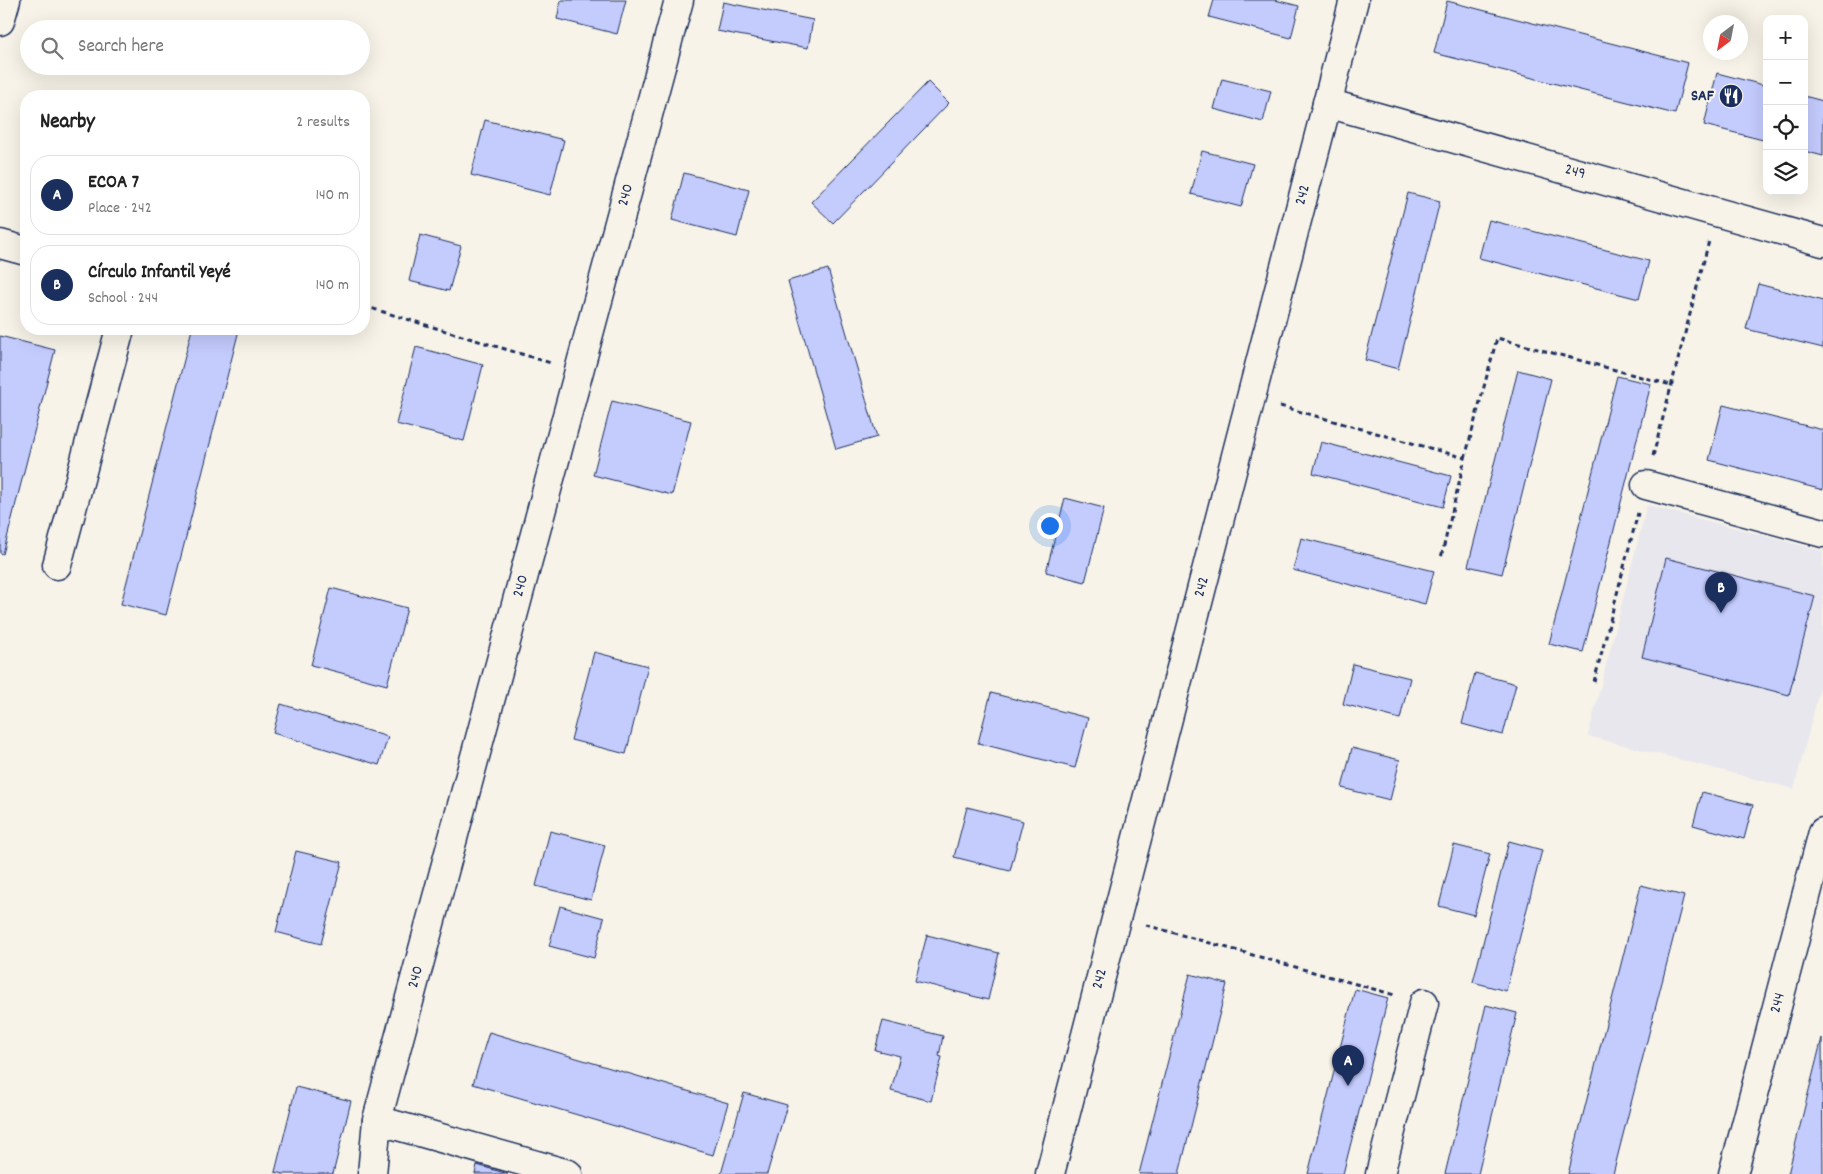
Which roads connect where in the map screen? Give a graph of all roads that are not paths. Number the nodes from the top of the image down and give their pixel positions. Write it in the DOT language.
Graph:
graph roads {
  1 [pos="6,0"];
  2 [pos="679,0"];
  3 [pos="1354,0"];
  4 [pos="0,21"];
  5 [pos="1327,103"];
  6 [pos="1823,242"];
  7 [pos="0,244"];
  8 [pos="20,249"];
  9 [pos="118,335"];
  10 [pos="1646,484"];
  11 [pos="1823,533"];
  12 [pos="57,565"];
  13 [pos="1823,832"];
  14 [pos="1424,1003"];
  15 [pos="377,1120"];
  16 [pos="372,1174"];
  17 [pos="568,1174"];
  18 [pos="1050,1174"];
  19 [pos="1380,1174"];
  20 [pos="1733,1174"];
  1 -- 4 [label="street"];
  2 -- 15 [label="street, 240"];
  3 -- 5 [label="street, 242"];
  5 -- 6 [label="street, 249"];
  5 -- 18 [label="street, 242"];
  7 -- 8 [label="street"];
  9 -- 12 [label="street"];
  10 -- 11 [label="street"];
  13 -- 20 [label="street, 244"];
  14 -- 19 [label="street"];
  15 -- 16 [label="street, 240"];
  15 -- 17 [label="street"];
}
